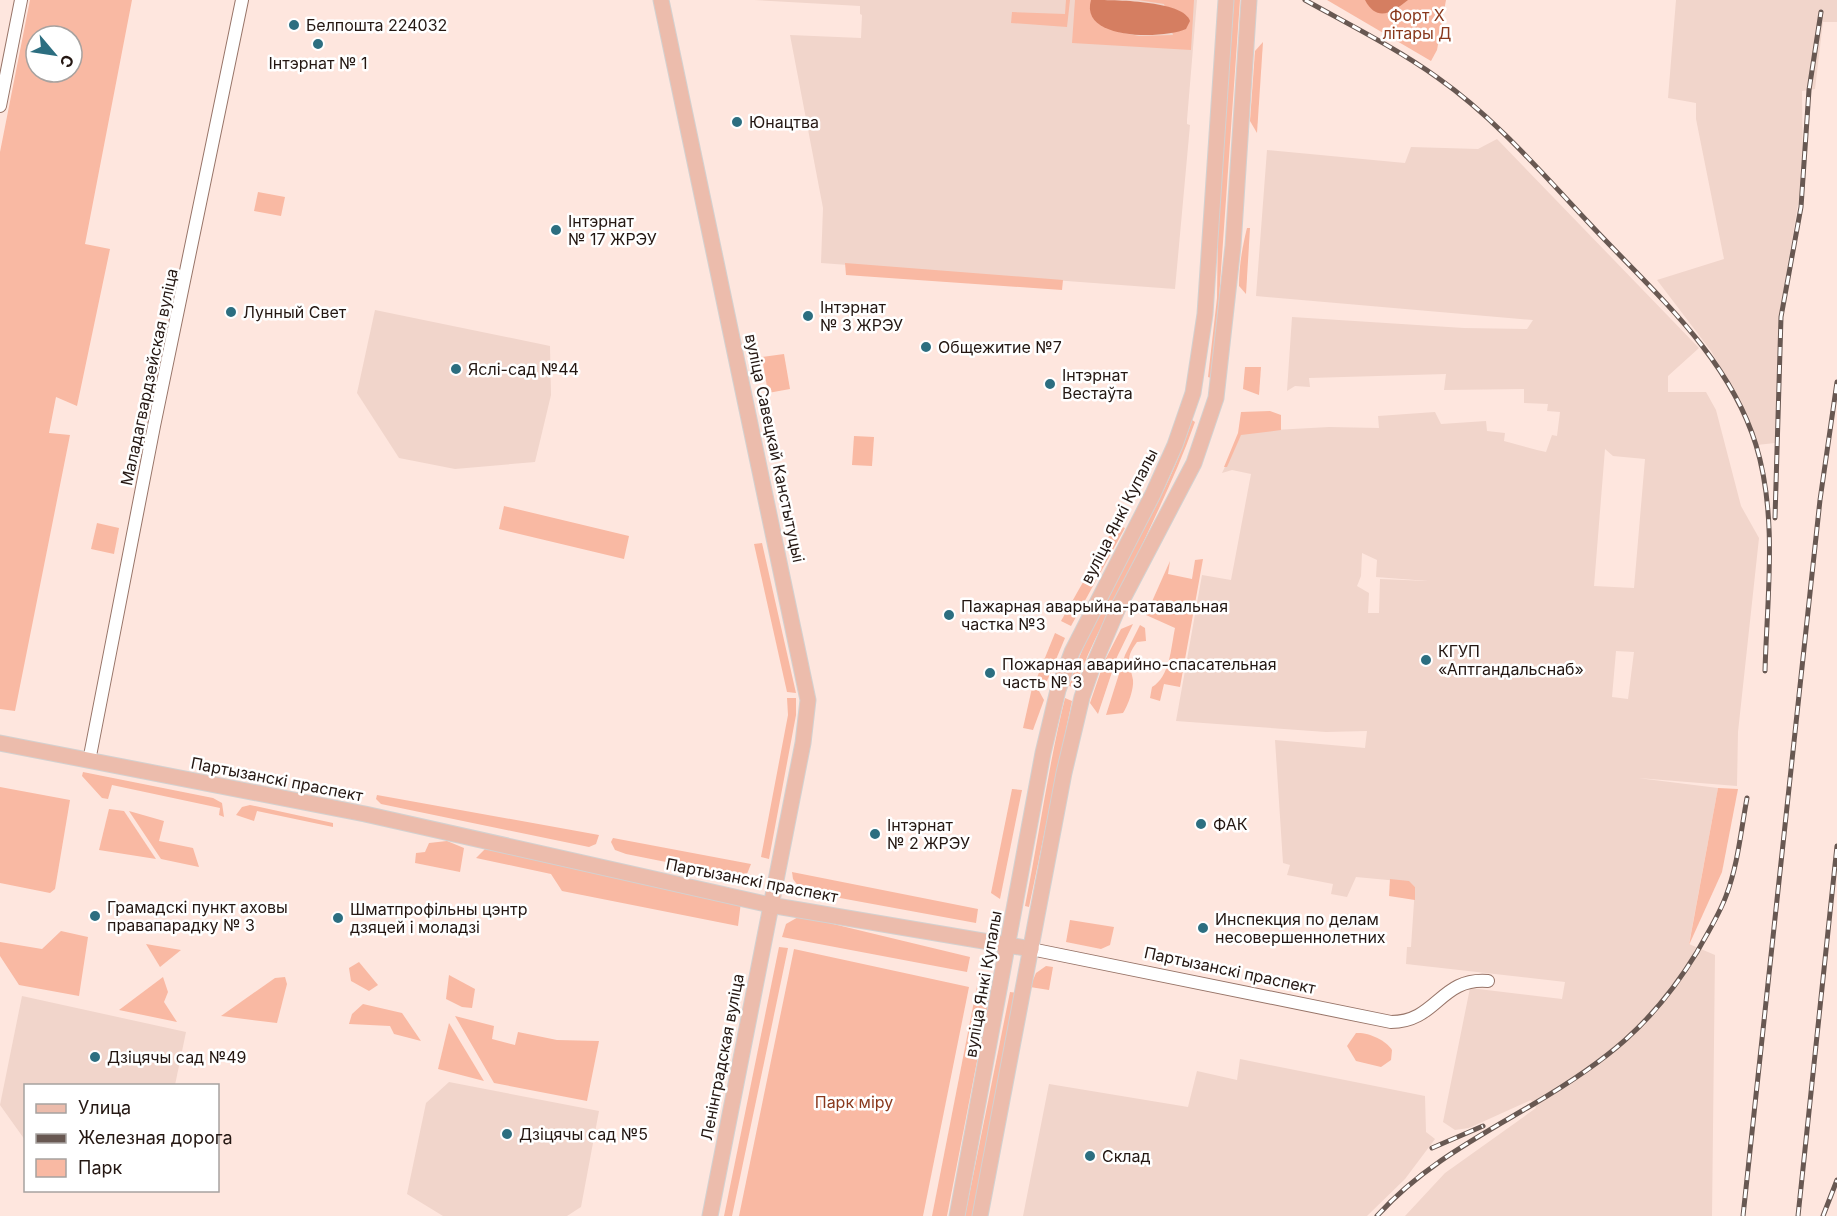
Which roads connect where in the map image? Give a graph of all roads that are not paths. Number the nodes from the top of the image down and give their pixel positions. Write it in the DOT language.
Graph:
graph roads {
  1 [pos="21,0"];
  2 [pos="242,0"];
  3 [pos="661,0"];
  4 [pos="1226,0"];
  5 [pos="1249,0"];
  6 [pos="0,106"];
  7 [pos="1193,393"];
  8 [pos="1216,398"];
  9 [pos="0,743"];
  10 [pos="89,761"];
  11 [pos="770,905"];
  12 [pos="1008,944"];
  13 [pos="1031,949"];
  14 [pos="1488,981"];
  15 [pos="710,1216"];
  16 [pos="957,1216"];
  17 [pos="980,1216"];
  1 -- 6 [label="street"];
  2 -- 10 [label="street, Маладагвардзейская вуліца"];
  3 -- 11 [label="main road, вуліца Савецкай Канстытуцыі"];
  4 -- 7 [label="main road, вуліца Янкі Купалы"];
  5 -- 8 [label="main road"];
  7 -- 8 [label="main road"];
  7 -- 12 [label="main road, вуліца Янкі Купалы"];
  8 -- 13 [label="main road"];
  9 -- 10 [label="main road, Партызанскі праспект"];
  10 -- 11 [label="main road, Партызанскі праспект"];
  11 -- 12 [label="main road, Партызанскі праспект"];
  11 -- 15 [label="main road, Ленінградская вуліца"];
  12 -- 13 [label="main road, Партызанскі праспект"];
  12 -- 16 [label="main road, вуліца Янкі Купалы"];
  13 -- 14 [label="street, Партызанскі праспект"];
  13 -- 17 [label="main road"];
}
